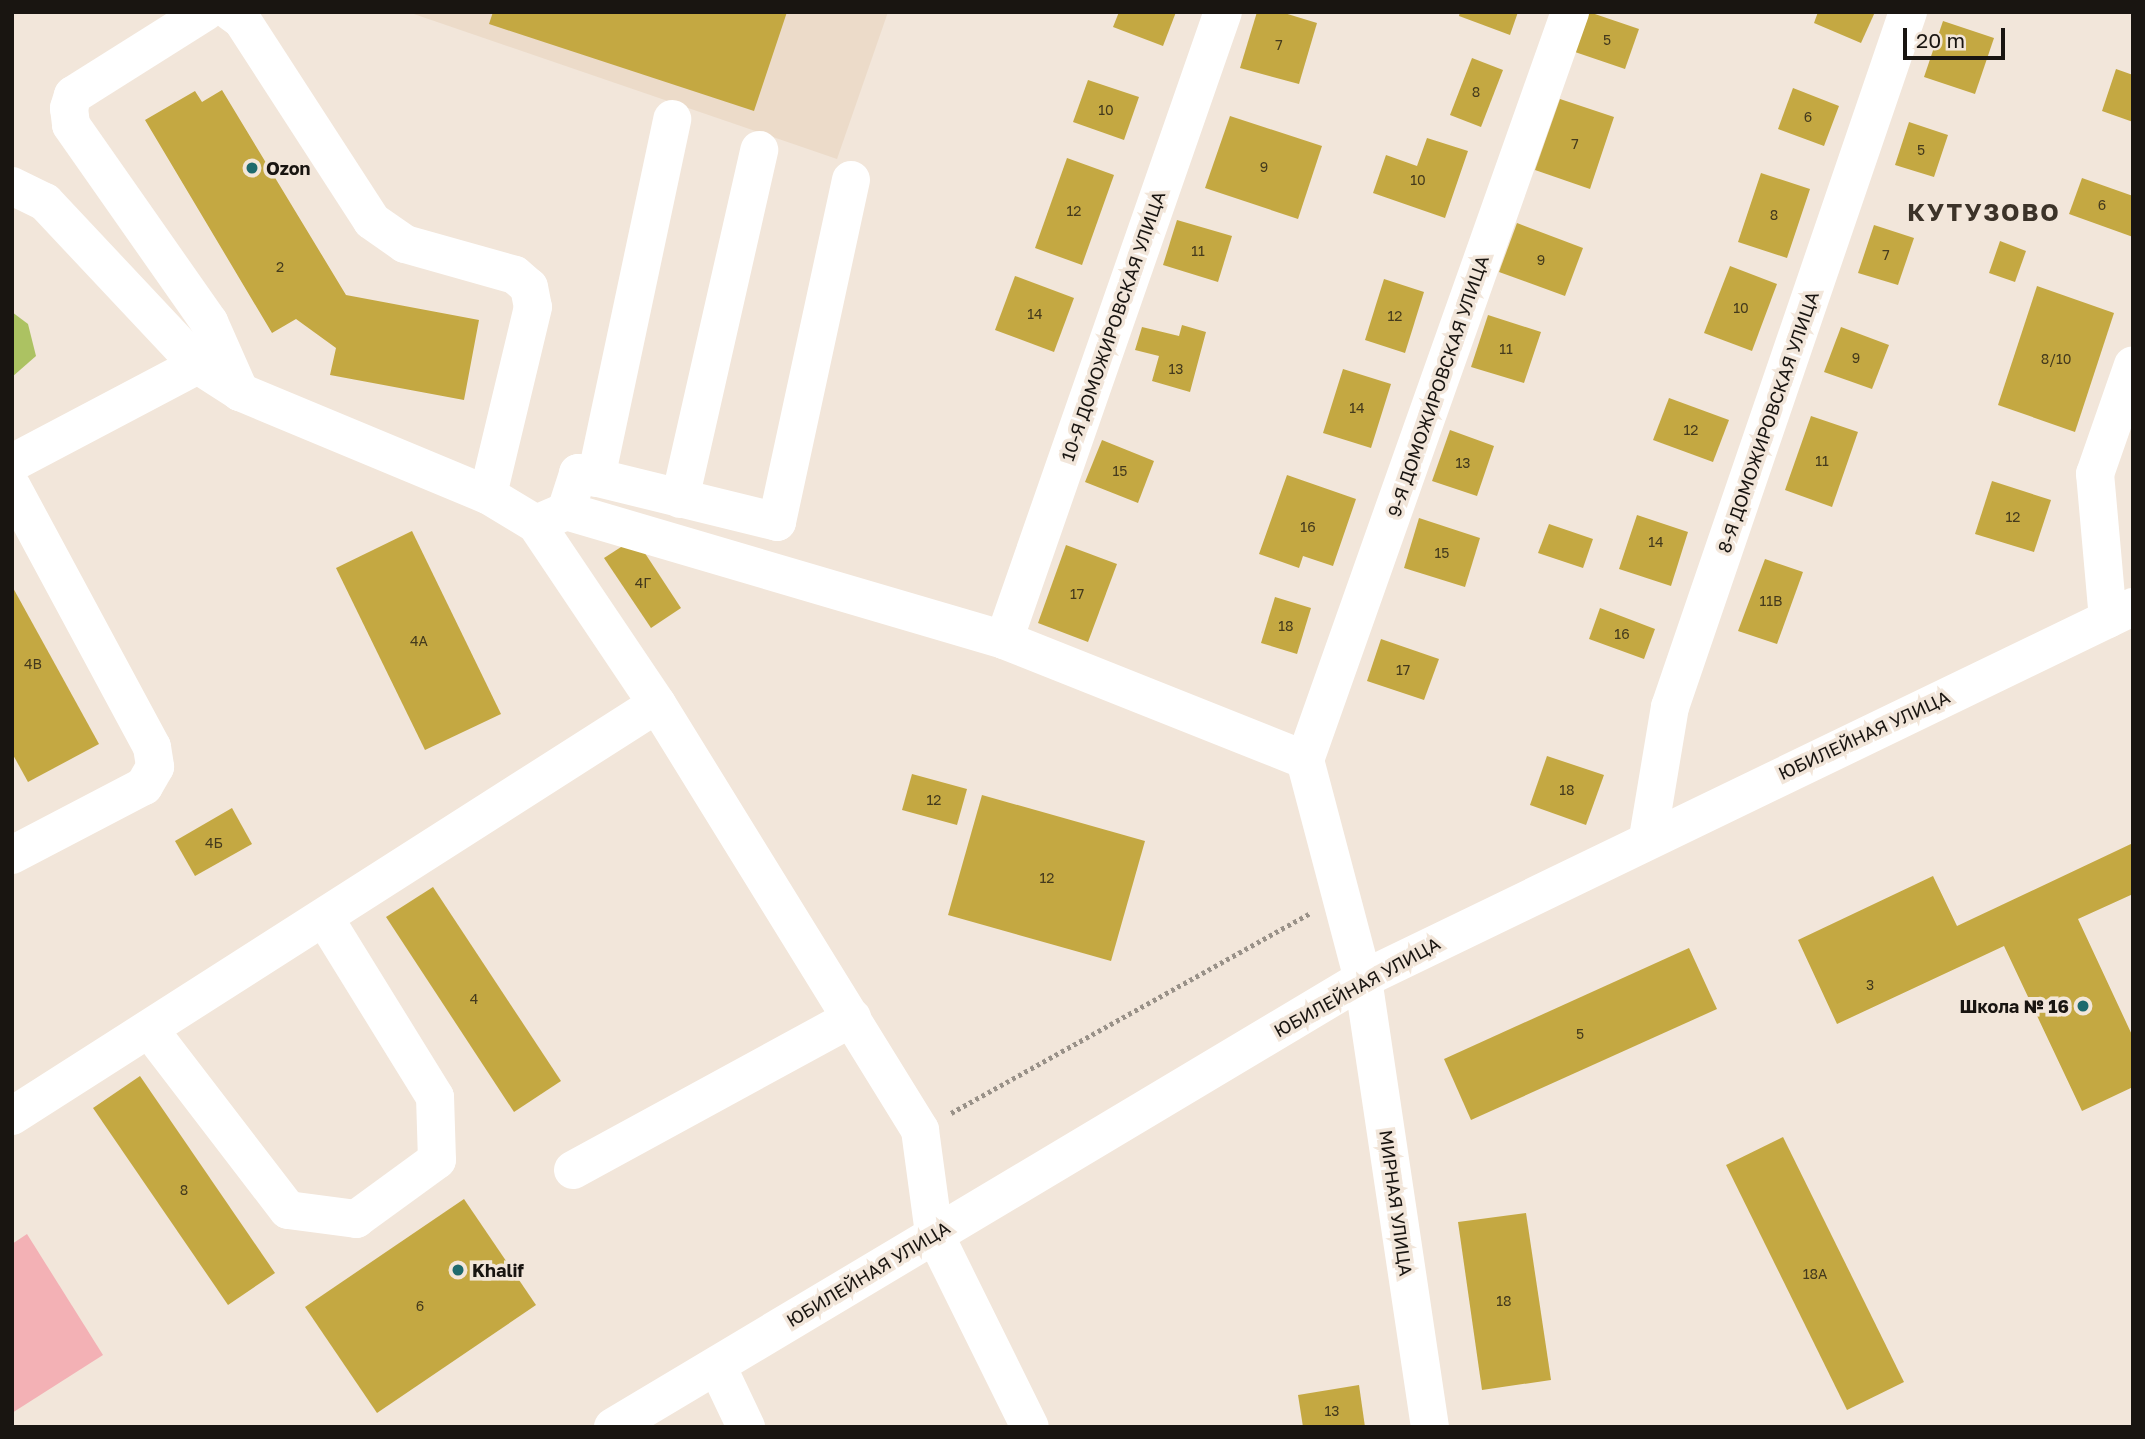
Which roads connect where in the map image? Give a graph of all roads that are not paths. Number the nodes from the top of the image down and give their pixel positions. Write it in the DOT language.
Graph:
graph roads {
  1 [pos="205,12"];
  2 [pos="231,12"];
  3 [pos="1223,12"];
  4 [pos="1570,12"];
  5 [pos="1908,12"];
  6 [pos="672,119"];
  7 [pos="759,150"];
  8 [pos="851,180"];
  9 [pos="12,186"];
  10 [pos="198,365"];
  11 [pos="2133,365"];
  12 [pos="240,392"];
  13 [pos="12,463"];
  14 [pos="596,478"];
  15 [pos="12,487"];
  16 [pos="488,495"];
  17 [pos="680,499"];
  18 [pos="551,517"];
  19 [pos="2120,613"];
  20 [pos="1004,640"];
  21 [pos="657,704"];
  22 [pos="1305,760"];
  23 [pos="1648,838"];
  24 [pos="12,855"];
  25 [pos="324,917"];
  26 [pos="1363,979"];
  27 [pos="852,1017"];
  28 [pos="149,1029"];
  29 [pos="12,1116"];
  30 [pos="573,1170"];
  31 [pos="934,1233"];
  32 [pos="717,1366"];
  33 [pos="613,1427"];
  34 [pos="747,1427"];
  35 [pos="1030,1427"];
  36 [pos="1430,1427"];
  1 -- 12 [label="street"];
  2 -- 16 [label="street"];
  3 -- 20 [label="street, 10-Я ДОМОЖИРОВСКАЯ УЛИЦА"];
  4 -- 22 [label="street, 9-Я ДОМОЖИРОВСКАЯ УЛИЦА"];
  5 -- 23 [label="street, 8-Я ДОМОЖИРОВСКАЯ УЛИЦА"];
  6 -- 14 [label="street"];
  7 -- 17 [label="street"];
  8 -- 17 [label="street"];
  9 -- 10 [label="street"];
  10 -- 12 [label="street"];
  10 -- 13 [label="street"];
  11 -- 19 [label="street"];
  12 -- 16 [label="street"];
  14 -- 17 [label="street"];
  14 -- 18 [label="street"];
  15 -- 24 [label="street"];
  16 -- 18 [label="street"];
  18 -- 20 [label="street"];
  18 -- 21 [label="street"];
  19 -- 23 [label="street, ЮБИЛЕЙНАЯ УЛИЦА"];
  20 -- 22 [label="street"];
  21 -- 25 [label="street"];
  21 -- 27 [label="street"];
  22 -- 26 [label="street, МИРНАЯ УЛИЦА"];
  23 -- 26 [label="street, ЮБИЛЕЙНАЯ УЛИЦА"];
  25 -- 28 [label="street"];
  25 -- 28 [label="street"];
  26 -- 31 [label="street, ЮБИЛЕЙНАЯ УЛИЦА"];
  26 -- 36 [label="street, МИРНАЯ УЛИЦА"];
  27 -- 30 [label="street"];
  27 -- 31 [label="street"];
  28 -- 29 [label="street"];
  31 -- 32 [label="street, ЮБИЛЕЙНАЯ УЛИЦА"];
  31 -- 35 [label="street"];
  32 -- 33 [label="street, ЮБИЛЕЙНАЯ УЛИЦА"];
  32 -- 34 [label="street"];
}
